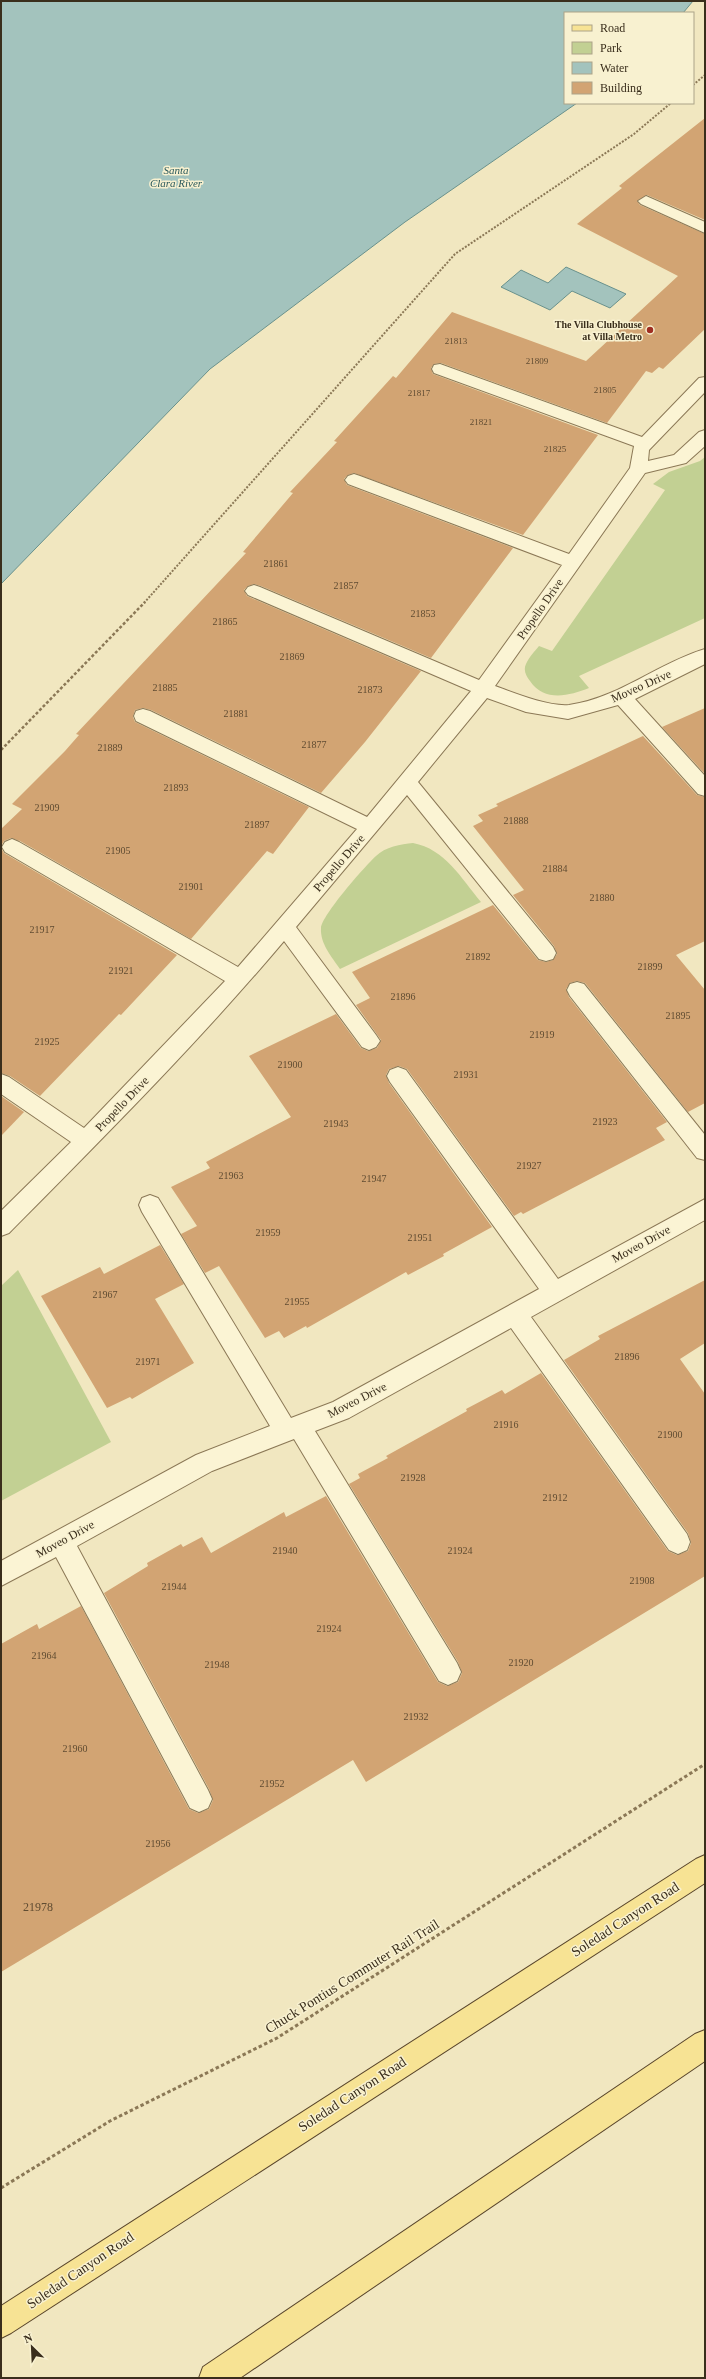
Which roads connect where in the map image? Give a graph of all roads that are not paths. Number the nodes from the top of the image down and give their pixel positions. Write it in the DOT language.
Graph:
graph roads {
  1 [pos="646,201"];
  2 [pos="705,228"];
  3 [pos="440,369"];
  4 [pos="705,382"];
  5 [pos="705,436"];
  6 [pos="644,444"];
  7 [pos="639,469"];
  8 [pos="354,480"];
  9 [pos="573,562"];
  10 [pos="254,591"];
  11 [pos="705,656"];
  12 [pos="483,689"];
  13 [pos="622,697"];
  14 [pos="143,716"];
  15 [pos="407,782"];
  16 [pos="705,789"];
  17 [pos="370,827"];
  18 [pos="12,847"];
  19 [pos="285,927"];
  20 [pos="546,953"];
  21 [pos="240,979"];
  22 [pos="577,990"];
  23 [pos="369,1041"];
  24 [pos="398,1076"];
  25 [pos="1,1083"];
  26 [pos="86,1141"];
  27 [pos="705,1151"];
  28 [pos="150,1205"];
  29 [pos="705,1208"];
  30 [pos="1,1226"];
  31 [pos="554,1292"];
  32 [pos="515,1314"];
  33 [pos="292,1428"];
  34 [pos="61,1541"];
  35 [pos="678,1542"];
  36 [pos="1,1574"];
  37 [pos="448,1672"];
  38 [pos="199,1799"];
  39 [pos="705,1868"];
  40 [pos="705,2044"];
  41 [pos="1,2323"];
  42 [pos="214,2378"];
  1 -- 2 [label="street"];
  3 -- 6 [label="street"];
  4 -- 6 [label="street"];
  5 -- 7 [label="street"];
  6 -- 7 [label="street"];
  7 -- 9 [label="street, Propello Drive"];
  8 -- 9 [label="street"];
  9 -- 12 [label="street, Propello Drive"];
  10 -- 12 [label="street, Moveo Drive"];
  11 -- 13 [label="street, Moveo Drive"];
  12 -- 13 [label="street, Moveo Drive"];
  12 -- 15 [label="street, Propello Drive"];
  13 -- 16 [label="street"];
  14 -- 17 [label="street"];
  15 -- 17 [label="street, Propello Drive"];
  15 -- 20 [label="street"];
  17 -- 19 [label="street, Propello Drive"];
  18 -- 21 [label="street"];
  19 -- 21 [label="street, Propello Drive"];
  19 -- 23 [label="street"];
  21 -- 26 [label="street, Propello Drive"];
  22 -- 27 [label="street"];
  24 -- 31 [label="street"];
  25 -- 26 [label="street"];
  26 -- 30 [label="street, Propello Drive"];
  28 -- 33 [label="street"];
  29 -- 31 [label="street, Moveo Drive"];
  31 -- 32 [label="street, Moveo Drive"];
  32 -- 33 [label="street, Moveo Drive"];
  32 -- 35 [label="street"];
  33 -- 34 [label="street, Moveo Drive"];
  33 -- 37 [label="street"];
  34 -- 36 [label="street, Moveo Drive"];
  34 -- 38 [label="street"];
  39 -- 41 [label="main road, Soledad Canyon Road"];
  40 -- 42 [label="main road"];
}
